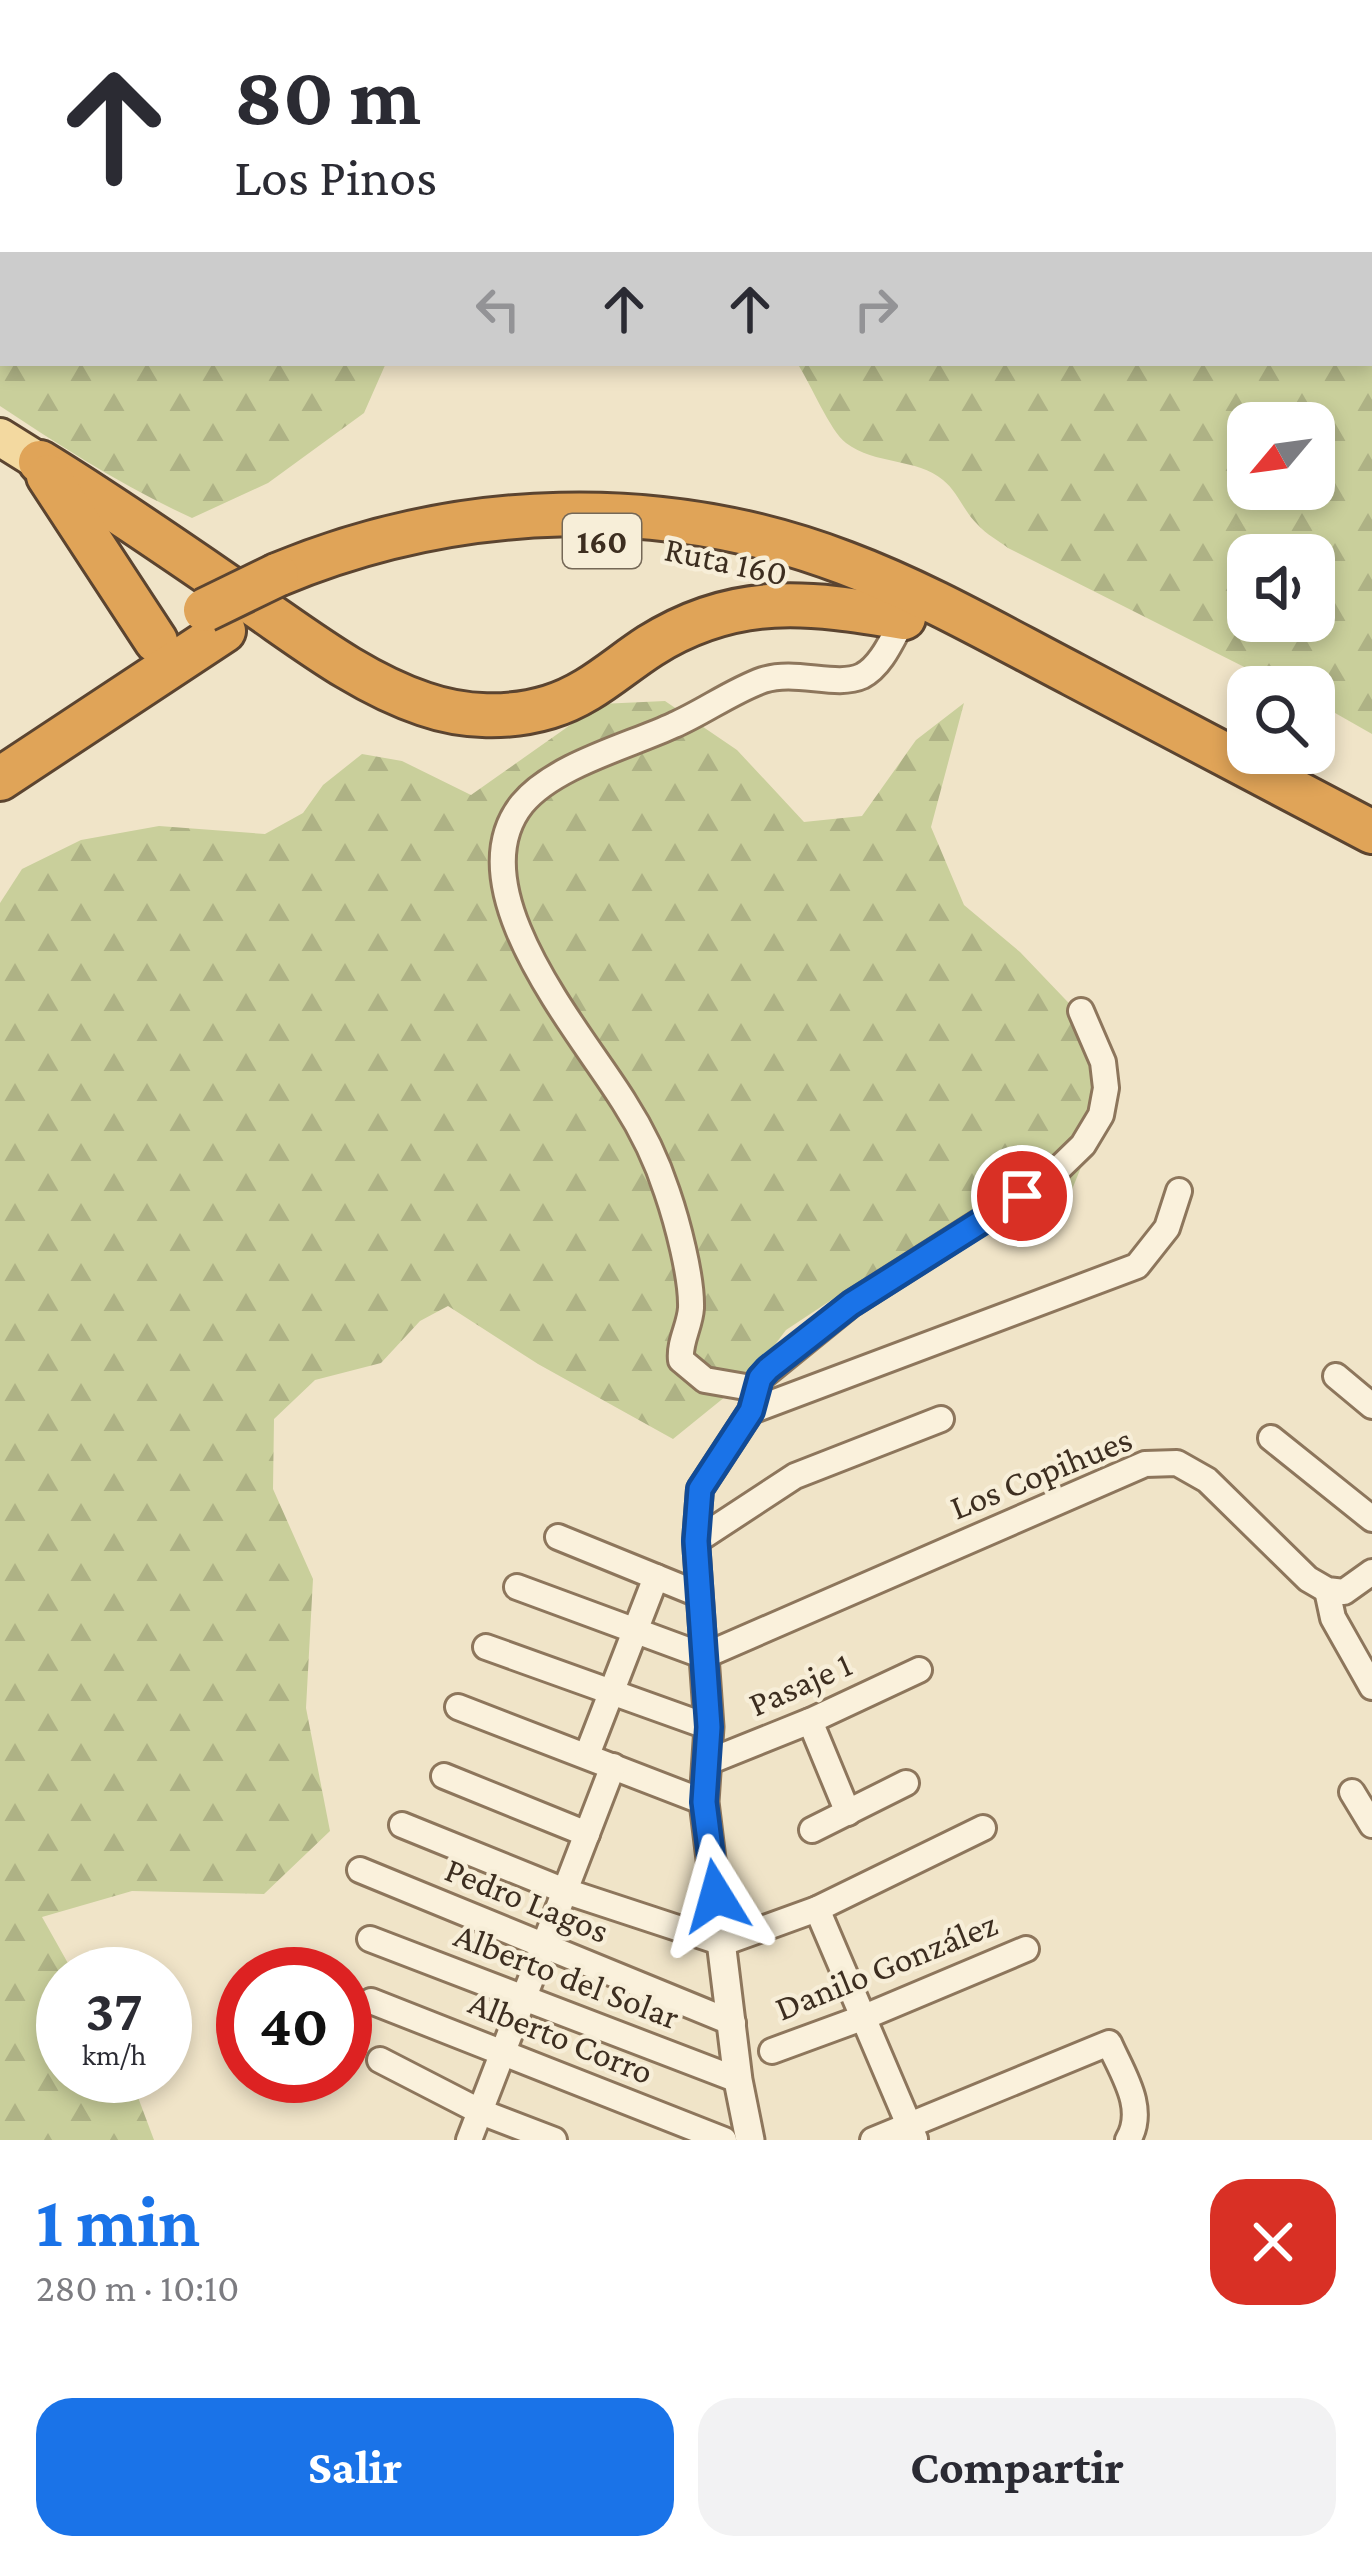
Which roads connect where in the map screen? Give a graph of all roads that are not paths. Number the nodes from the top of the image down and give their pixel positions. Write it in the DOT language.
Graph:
graph roads {
  1 [pos="0,437"];
  2 [pos="40,462"];
  3 [pos="286,586"];
  4 [pos="904,618"];
  5 [pos="214,621"];
  6 [pos="156,640"];
  7 [pos="0,746"];
  8 [pos="0,779"];
  9 [pos="1372,832"];
  10 [pos="1372,862"];
  11 [pos="1081,1011"];
  12 [pos="1179,1191"];
  13 [pos="1336,1376"];
  14 [pos="754,1400"];
  15 [pos="1372,1406"];
  16 [pos="941,1418"];
  17 [pos="1271,1438"];
  18 [pos="1372,1519"];
  19 [pos="558,1537"];
  20 [pos="696,1541"];
  21 [pos="1372,1573"];
  22 [pos="656,1577"];
  23 [pos="517,1588"];
  24 [pos="1327,1590"];
  25 [pos="698,1594"];
  26 [pos="635,1633"];
  27 [pos="486,1647"];
  28 [pos="704,1656"];
  29 [pos="919,1670"];
  30 [pos="1372,1687"];
  31 [pos="612,1694"];
  32 [pos="458,1707"];
  33 [pos="810,1721"];
  34 [pos="709,1727"];
  35 [pos="587,1755"];
  36 [pos="708,1762"];
  37 [pos="614,1766"];
  38 [pos="444,1776"];
  39 [pos="906,1784"];
  40 [pos="1352,1792"];
  41 [pos="704,1802"];
  42 [pos="848,1813"];
  43 [pos="402,1825"];
  44 [pos="1372,1825"];
  45 [pos="983,1828"];
  46 [pos="812,1830"];
  47 [pos="586,1834"];
  48 [pos="360,1870"];
  49 [pos="565,1891"];
  50 [pos="817,1909"];
  51 [pos="370,1939"];
  52 [pos="723,1943"];
  53 [pos="544,1946"];
  54 [pos="1026,1949"];
  55 [pos="524,1998"];
  56 [pos="372,2001"];
  57 [pos="862,2018"];
  58 [pos="733,2024"];
  59 [pos="772,2050"];
  60 [pos="503,2053"];
  61 [pos="380,2060"];
  62 [pos="739,2080"];
  63 [pos="481,2112"];
  64 [pos="912,2133"];
  65 [pos="469,2140"];
  66 [pos="554,2140"];
  67 [pos="724,2140"];
  68 [pos="750,2140"];
  69 [pos="873,2140"];
  70 [pos="1128,2140"];
  1 -- 2 [label="main road"];
  2 -- 4 [label="highway"];
  2 -- 6 [label="highway"];
  3 -- 4 [label="highway, Ruta 160 / 160"];
  3 -- 5 [label="highway, Ruta 160 / 160"];
  3 -- 9 [label="highway, Ruta 160 / 160"];
  4 -- 10 [label="highway, Ruta 160 / 160"];
  4 -- 14 [label="street"];
  5 -- 6 [label="highway, Ruta 160 / 160"];
  5 -- 8 [label="highway, Ruta 160 / 160"];
  6 -- 7 [label="highway, Ruta 160 / 160"];
  11 -- 14 [label="street"];
  12 -- 14 [label="street"];
  13 -- 15 [label="street"];
  14 -- 20 [label="street"];
  16 -- 20 [label="street"];
  17 -- 18 [label="street"];
  19 -- 22 [label="street"];
  20 -- 25 [label="street"];
  21 -- 24 [label="street"];
  22 -- 25 [label="street"];
  22 -- 26 [label="street"];
  23 -- 26 [label="street"];
  24 -- 28 [label="street, Los Copihues"];
  24 -- 30 [label="street"];
  25 -- 28 [label="street"];
  26 -- 28 [label="street"];
  26 -- 31 [label="street"];
  27 -- 31 [label="street"];
  28 -- 34 [label="street"];
  29 -- 33 [label="street, Pasaje 1"];
  31 -- 34 [label="street"];
  31 -- 35 [label="street"];
  32 -- 35 [label="street"];
  33 -- 36 [label="street, Pasaje 1"];
  33 -- 42 [label="street"];
  34 -- 36 [label="street"];
  35 -- 37 [label="street"];
  36 -- 41 [label="street"];
  37 -- 41 [label="street"];
  37 -- 47 [label="street"];
  38 -- 47 [label="street"];
  39 -- 42 [label="street"];
  40 -- 44 [label="street"];
  41 -- 52 [label="street"];
  42 -- 46 [label="street"];
  43 -- 49 [label="street"];
  45 -- 50 [label="street"];
  47 -- 49 [label="street"];
  48 -- 53 [label="street, Pedro Lagos"];
  49 -- 52 [label="street"];
  49 -- 53 [label="street"];
  50 -- 52 [label="street"];
  50 -- 57 [label="street"];
  51 -- 55 [label="street, Alberto del Solar"];
  52 -- 58 [label="street"];
  53 -- 55 [label="street"];
  53 -- 58 [label="street, Pedro Lagos"];
  54 -- 57 [label="street, Danilo González"];
  55 -- 60 [label="street"];
  55 -- 62 [label="street, Alberto del Solar"];
  56 -- 60 [label="street, Alberto Corro"];
  57 -- 59 [label="street, Danilo González"];
  57 -- 64 [label="street"];
  58 -- 62 [label="street"];
  60 -- 63 [label="street"];
  60 -- 67 [label="street, Alberto Corro"];
  61 -- 63 [label="street"];
  62 -- 68 [label="street"];
  63 -- 65 [label="street"];
  63 -- 66 [label="street"];
  64 -- 69 [label="street"];
  64 -- 70 [label="street"];
}
